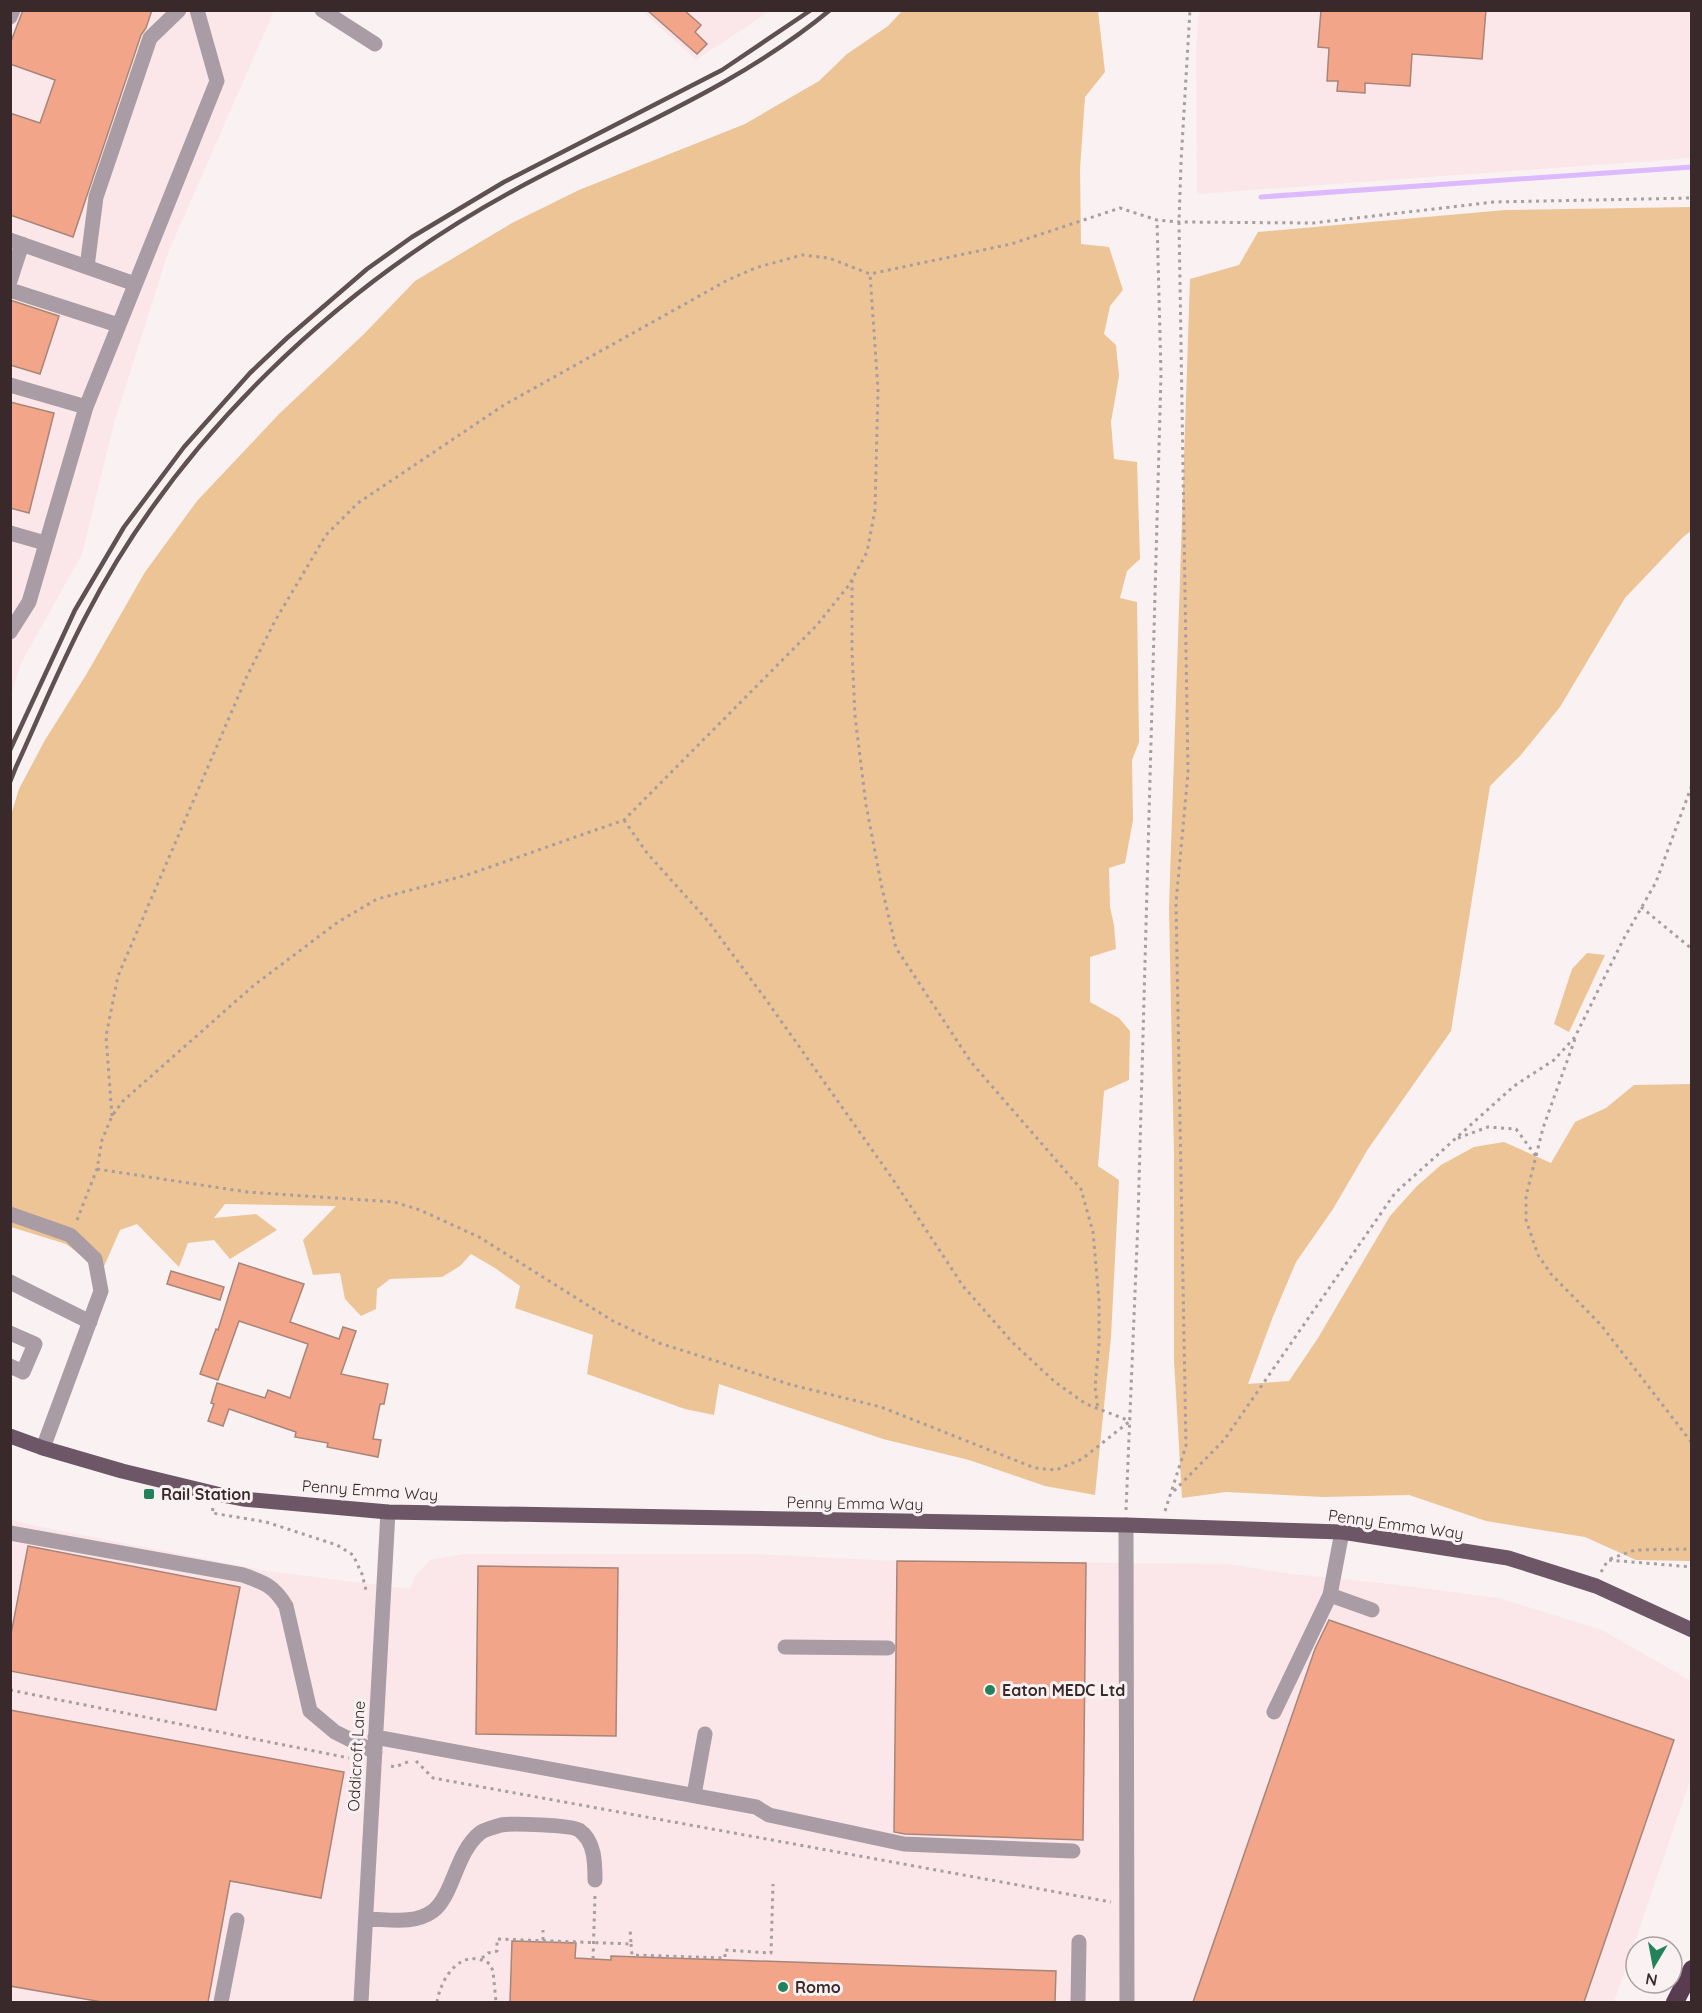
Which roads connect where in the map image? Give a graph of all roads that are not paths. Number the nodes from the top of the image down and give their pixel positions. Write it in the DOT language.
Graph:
graph roads {
  1 [pos="13,10"];
  2 [pos="179,10"];
  3 [pos="197,10"];
  4 [pos="322,10"];
  5 [pos="10,17"];
  6 [pos="375,44"];
  7 [pos="16,242"];
  8 [pos="87,267"];
  9 [pos="10,281"];
  10 [pos="135,284"];
  11 [pos="10,290"];
  12 [pos="118,326"];
  13 [pos="10,385"];
  14 [pos="86,407"];
  15 [pos="10,533"];
  16 [pos="45,543"];
  17 [pos="10,632"];
  18 [pos="10,1214"];
  19 [pos="10,1282"];
  20 [pos="90,1322"];
  21 [pos="10,1333"];
  22 [pos="10,1366"];
  23 [pos="10,1436"];
  24 [pos="43,1448"];
  25 [pos="387,1512"];
  26 [pos="1126,1525"];
  27 [pos="1342,1532"];
  28 [pos="10,1533"];
  29 [pos="1330,1595"];
  30 [pos="1372,1610"];
  31 [pos="1692,1630"];
  32 [pos="785,1647"];
  33 [pos="888,1648"];
  34 [pos="1274,1712"];
  35 [pos="705,1734"];
  36 [pos="374,1751"];
  37 [pos="693,1795"];
  38 [pos="1073,1851"];
  39 [pos="595,1880"];
  40 [pos="366,1918"];
  41 [pos="237,1920"];
  42 [pos="1079,1942"];
  43 [pos="1692,1969"];
  44 [pos="221,2002"];
  45 [pos="362,2002"];
  46 [pos="1078,2002"];
  47 [pos="1127,2002"];
  48 [pos="1675,2002"];
  1 -- 5 [label="street"];
  2 -- 8 [label="street"];
  3 -- 10 [label="street"];
  4 -- 6 [label="street"];
  7 -- 8 [label="street"];
  7 -- 9 [label="street"];
  8 -- 10 [label="street"];
  10 -- 12 [label="street"];
  11 -- 12 [label="street"];
  12 -- 14 [label="street"];
  13 -- 14 [label="street"];
  14 -- 16 [label="street"];
  15 -- 16 [label="street"];
  16 -- 17 [label="street"];
  18 -- 20 [label="street"];
  19 -- 20 [label="street"];
  20 -- 24 [label="street"];
  21 -- 22 [label="street"];
  23 -- 24 [label="main road, Penny Emma Way"];
  24 -- 25 [label="main road, Penny Emma Way"];
  25 -- 26 [label="main road, Penny Emma Way"];
  25 -- 36 [label="street, Oddicroft Lane"];
  26 -- 27 [label="main road, Penny Emma Way"];
  26 -- 47 [label="street"];
  27 -- 29 [label="street"];
  27 -- 31 [label="main road, Penny Emma Way"];
  28 -- 36 [label="street"];
  29 -- 30 [label="street"];
  29 -- 34 [label="street"];
  32 -- 33 [label="street"];
  35 -- 37 [label="street"];
  36 -- 37 [label="street"];
  36 -- 40 [label="street, Oddicroft Lane"];
  37 -- 38 [label="street"];
  39 -- 40 [label="street"];
  40 -- 45 [label="street, Oddicroft Lane"];
  41 -- 44 [label="street"];
  42 -- 46 [label="street"];
  43 -- 48 [label="highway"];
}
